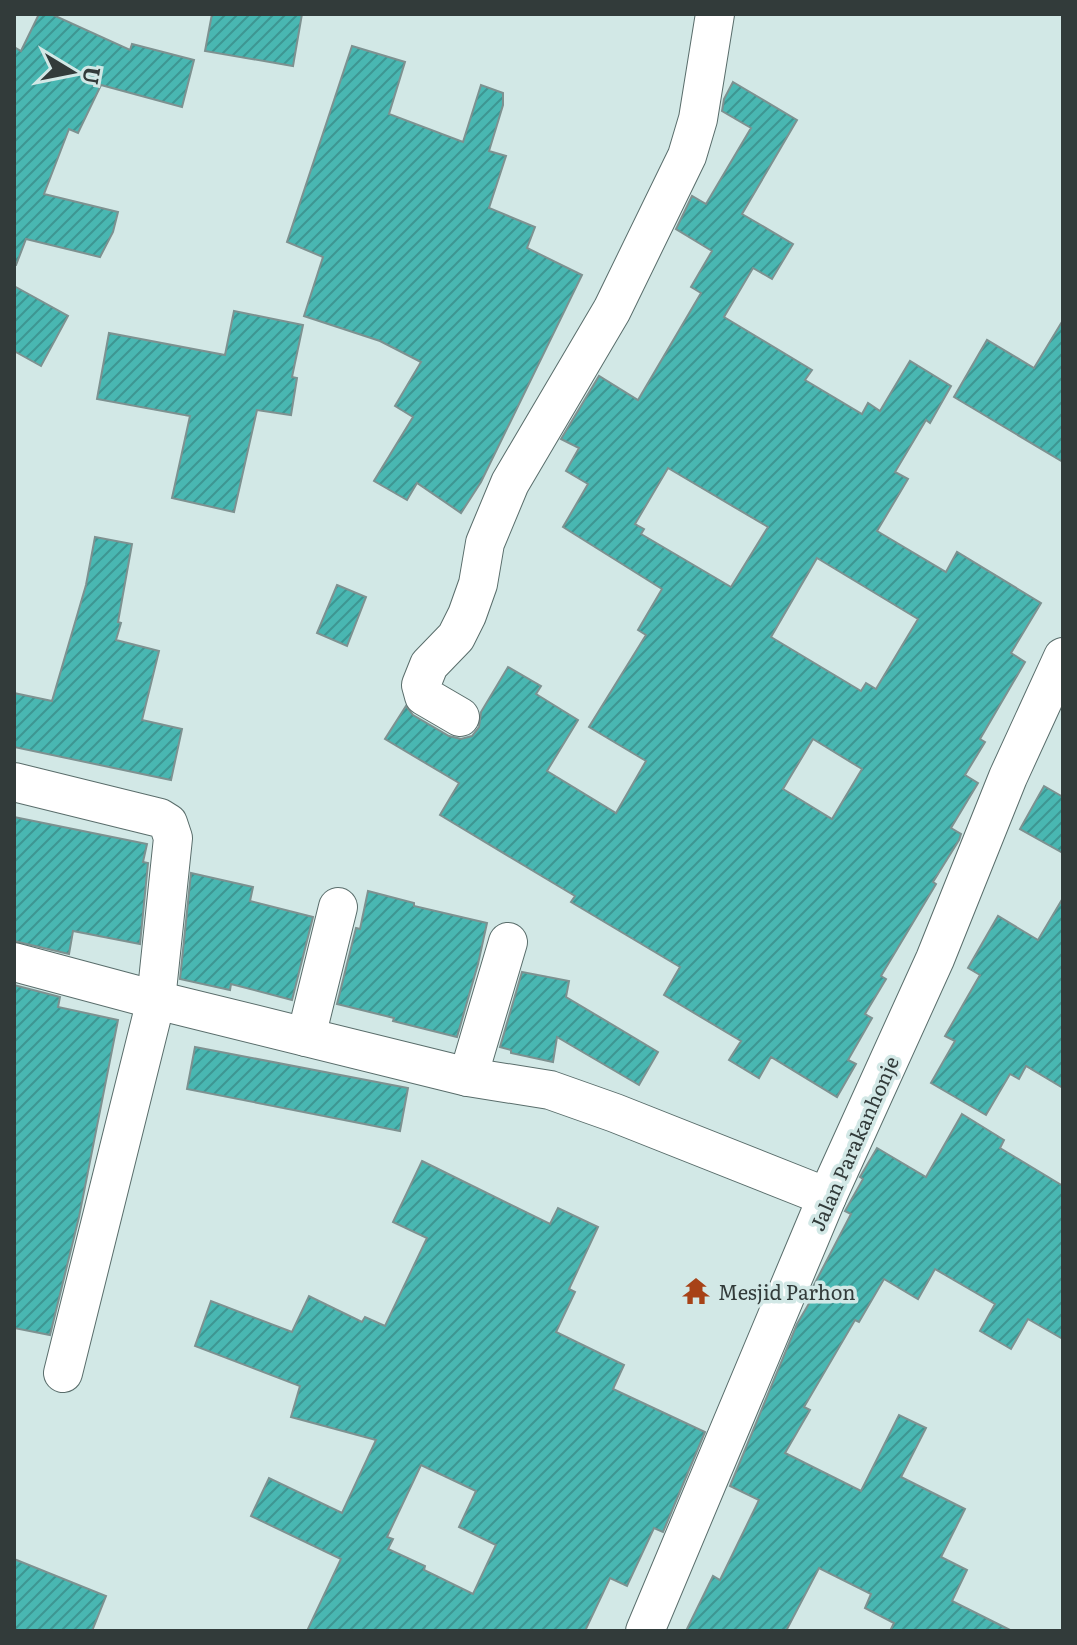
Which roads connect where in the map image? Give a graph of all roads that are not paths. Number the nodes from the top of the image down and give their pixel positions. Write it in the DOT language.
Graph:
graph roads {
  1 [pos="715,14"];
  2 [pos="1063,657"];
  3 [pos="441,706"];
  4 [pos="14,782"];
  5 [pos="338,907"];
  6 [pos="508,942"];
  7 [pos="14,962"];
  8 [pos="156,1000"];
  9 [pos="306,1037"];
  10 [pos="468,1077"];
  11 [pos="827,1197"];
  12 [pos="63,1373"];
  13 [pos="645,1631"];
  1 -- 3 [label="street"];
  2 -- 11 [label="street, Jalan Parakanhonje"];
  4 -- 8 [label="street"];
  5 -- 9 [label="street"];
  6 -- 10 [label="street"];
  7 -- 8 [label="street"];
  8 -- 9 [label="street"];
  8 -- 12 [label="street"];
  9 -- 10 [label="street"];
  10 -- 11 [label="street"];
  11 -- 13 [label="street, Jalan Parakanhonje"];
}
